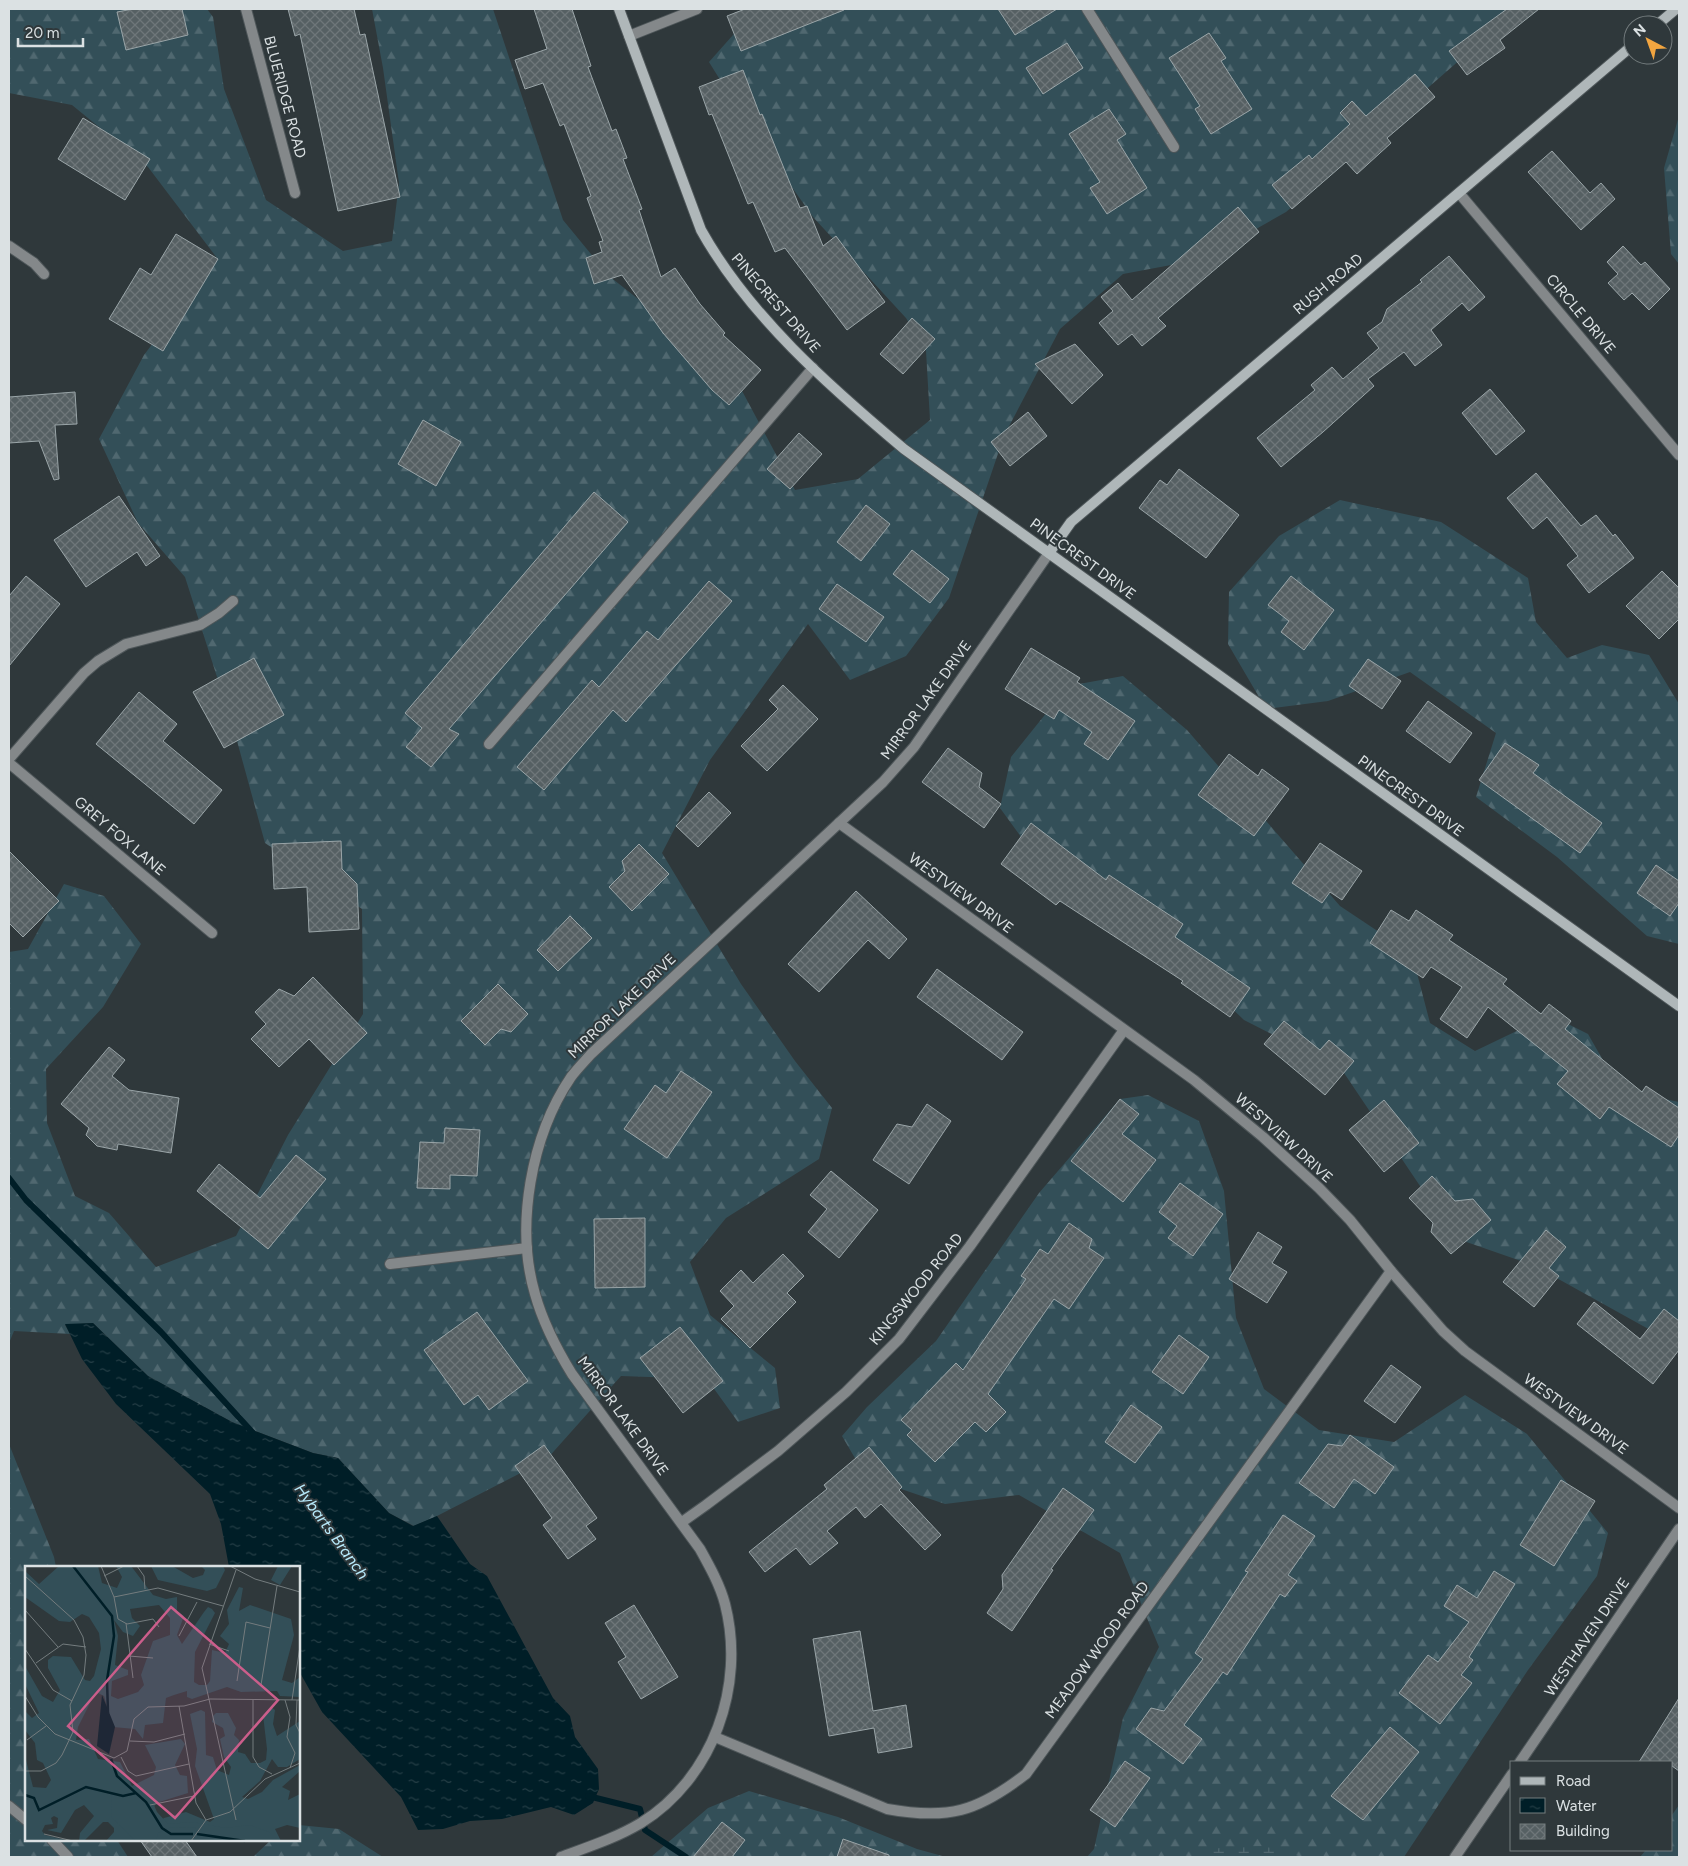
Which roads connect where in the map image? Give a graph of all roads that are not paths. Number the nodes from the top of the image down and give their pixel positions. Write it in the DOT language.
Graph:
graph roads {
  1 [pos="246,9"];
  2 [pos="619,9"];
  3 [pos="697,9"];
  4 [pos="1087,9"];
  5 [pos="629,36"];
  6 [pos="1623,53"];
  7 [pos="1174,147"];
  8 [pos="1459,192"];
  9 [pos="296,193"];
  10 [pos="9,246"];
  11 [pos="44,274"];
  12 [pos="813,368"];
  13 [pos="1679,454"];
  14 [pos="1049,553"];
  15 [pos="233,601"];
  16 [pos="489,744"];
  17 [pos="9,761"];
  18 [pos="839,823"];
  19 [pos="212,933"];
  20 [pos="1679,1006"];
  21 [pos="1124,1030"];
  22 [pos="527,1248"];
  23 [pos="390,1264"];
  24 [pos="1391,1271"];
  25 [pos="1679,1508"];
  26 [pos="682,1522"];
  27 [pos="1679,1529"];
  28 [pos="715,1737"];
  29 [pos="1521,1761"];
  30 [pos="1510,1777"];
  31 [pos="9,1806"];
  32 [pos="25,1819"];
  33 [pos="53,1841"];
  34 [pos="68,1857"];
  35 [pos="561,1857"];
  36 [pos="1455,1857"];
  1 -- 9 [label="street, BLUERIDGE ROAD"];
  2 -- 5 [label="street, PINECREST DRIVE"];
  3 -- 5 [label="street"];
  4 -- 7 [label="street"];
  5 -- 12 [label="street, PINECREST DRIVE"];
  6 -- 8 [label="street, RUSH ROAD"];
  8 -- 13 [label="street, CIRCLE DRIVE"];
  8 -- 14 [label="street, RUSH ROAD"];
  10 -- 11 [label="street"];
  12 -- 14 [label="street, PINECREST DRIVE"];
  12 -- 16 [label="street"];
  14 -- 18 [label="street, MIRROR LAKE DRIVE"];
  14 -- 20 [label="street, PINECREST DRIVE"];
  15 -- 17 [label="street"];
  17 -- 19 [label="street, GREY FOX LANE"];
  18 -- 21 [label="street, WESTVIEW DRIVE"];
  18 -- 22 [label="street, MIRROR LAKE DRIVE"];
  21 -- 24 [label="street, WESTVIEW DRIVE"];
  21 -- 26 [label="street, KINGSWOOD ROAD"];
  22 -- 23 [label="street"];
  22 -- 26 [label="street, MIRROR LAKE DRIVE"];
  24 -- 25 [label="street, WESTVIEW DRIVE"];
  24 -- 28 [label="street, MEADOW WOOD ROAD"];
  26 -- 28 [label="street, MIRROR LAKE DRIVE"];
  27 -- 29 [label="street, WESTHAVEN DRIVE"];
  28 -- 35 [label="street, MIRROR LAKE DRIVE"];
  30 -- 36 [label="street"];
  31 -- 32 [label="street"];
  33 -- 34 [label="street"];
}
